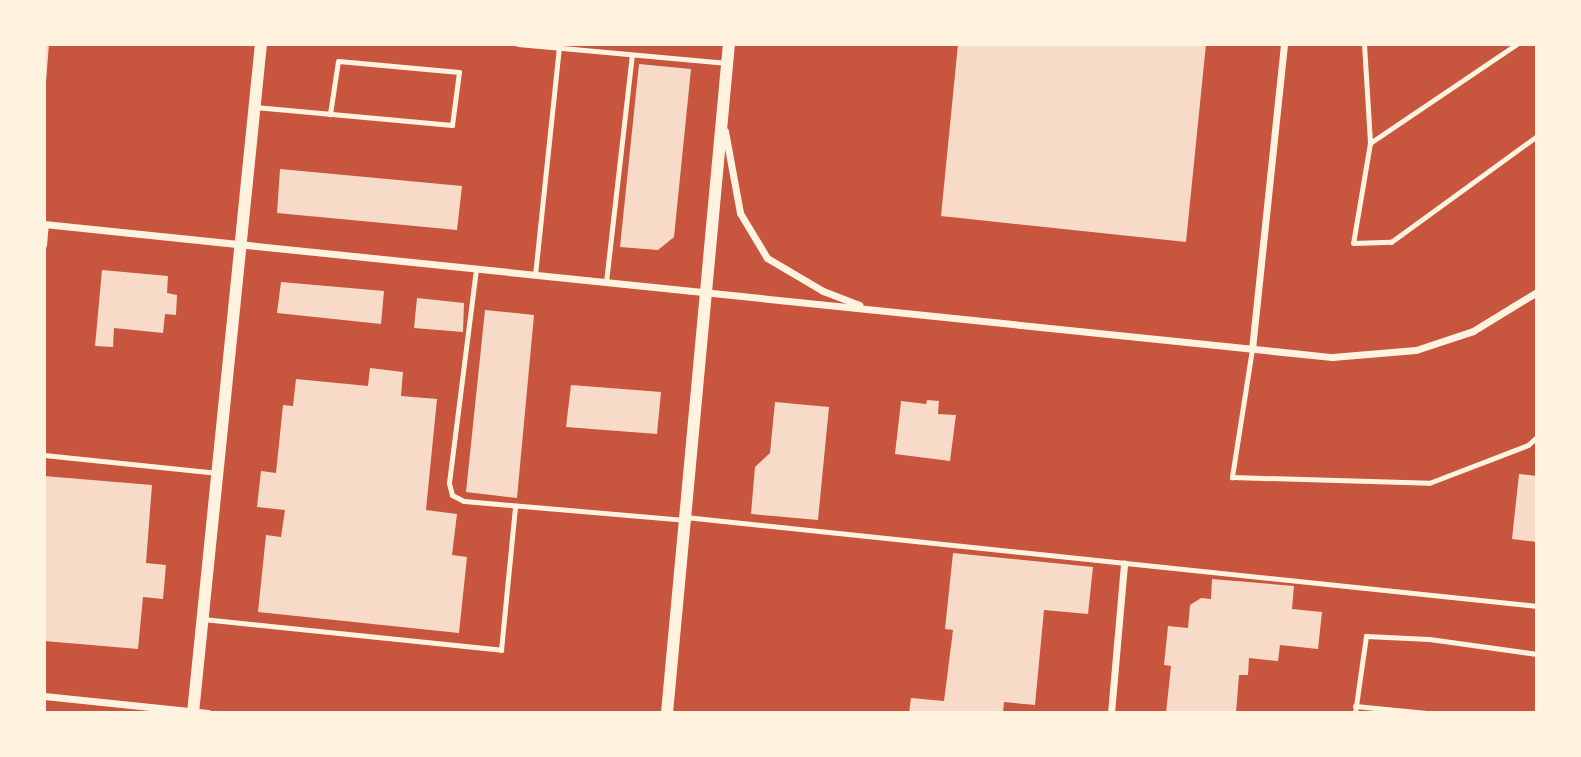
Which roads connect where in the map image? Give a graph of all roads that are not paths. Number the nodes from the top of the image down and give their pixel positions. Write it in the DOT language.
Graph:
graph roads {
  1 [pos="261,44"];
  2 [pos="518,44"];
  3 [pos="729,44"];
  4 [pos="1284,44"];
  5 [pos="1364,44"];
  6 [pos="1517,44"];
  7 [pos="559,48"];
  8 [pos="632,55"];
  9 [pos="727,63"];
  10 [pos="255,107"];
  11 [pos="722,108"];
  12 [pos="330,114"];
  13 [pos="1537,136"];
  14 [pos="1370,143"];
  15 [pos="45,224"];
  16 [pos="241,244"];
  17 [pos="44,245"];
  18 [pos="475,269"];
  19 [pos="535,275"];
  20 [pos="606,282"];
  21 [pos="705,291"];
  22 [pos="1537,292"];
  23 [pos="901,313"];
  24 [pos="1252,349"];
  25 [pos="1537,437"];
  26 [pos="44,455"];
  27 [pos="218,473"];
  28 [pos="515,506"];
  29 [pos="684,519"];
  30 [pos="1124,564"];
  31 [pos="1537,606"];
  32 [pos="203,620"];
  33 [pos="1537,654"];
  34 [pos="44,696"];
  35 [pos="1355,710"];
  36 [pos="193,713"];
  37 [pos="208,713"];
  38 [pos="667,713"];
  39 [pos="1111,713"];
  40 [pos="1427,713"];
  1 -- 10 [label="street"];
  2 -- 7 [label="lane"];
  3 -- 9 [label="street"];
  4 -- 24 [label="street"];
  5 -- 14 [label="lane"];
  6 -- 14 [label="lane"];
  7 -- 8 [label="lane"];
  7 -- 19 [label="lane"];
  8 -- 9 [label="lane"];
  8 -- 20 [label="lane"];
  9 -- 11 [label="street"];
  10 -- 12 [label="lane"];
  10 -- 16 [label="street"];
  11 -- 21 [label="street"];
  11 -- 23 [label="street"];
  12 -- 12 [label="lane"];
  13 -- 14 [label="lane"];
  15 -- 16 [label="street"];
  15 -- 17 [label="lane"];
  16 -- 18 [label="street"];
  16 -- 27 [label="street"];
  18 -- 19 [label="street"];
  18 -- 28 [label="lane"];
  19 -- 20 [label="street"];
  20 -- 21 [label="street"];
  21 -- 23 [label="street"];
  21 -- 29 [label="street"];
  22 -- 24 [label="street"];
  23 -- 24 [label="street"];
  24 -- 25 [label="lane"];
  26 -- 27 [label="lane"];
  27 -- 32 [label="street"];
  28 -- 29 [label="lane"];
  28 -- 32 [label="lane"];
  29 -- 30 [label="lane"];
  29 -- 38 [label="street"];
  30 -- 31 [label="lane"];
  30 -- 39 [label="street"];
  32 -- 36 [label="street"];
  33 -- 35 [label="lane"];
  34 -- 36 [label="street"];
  35 -- 40 [label="lane"];
  36 -- 37 [label="street"];
}
